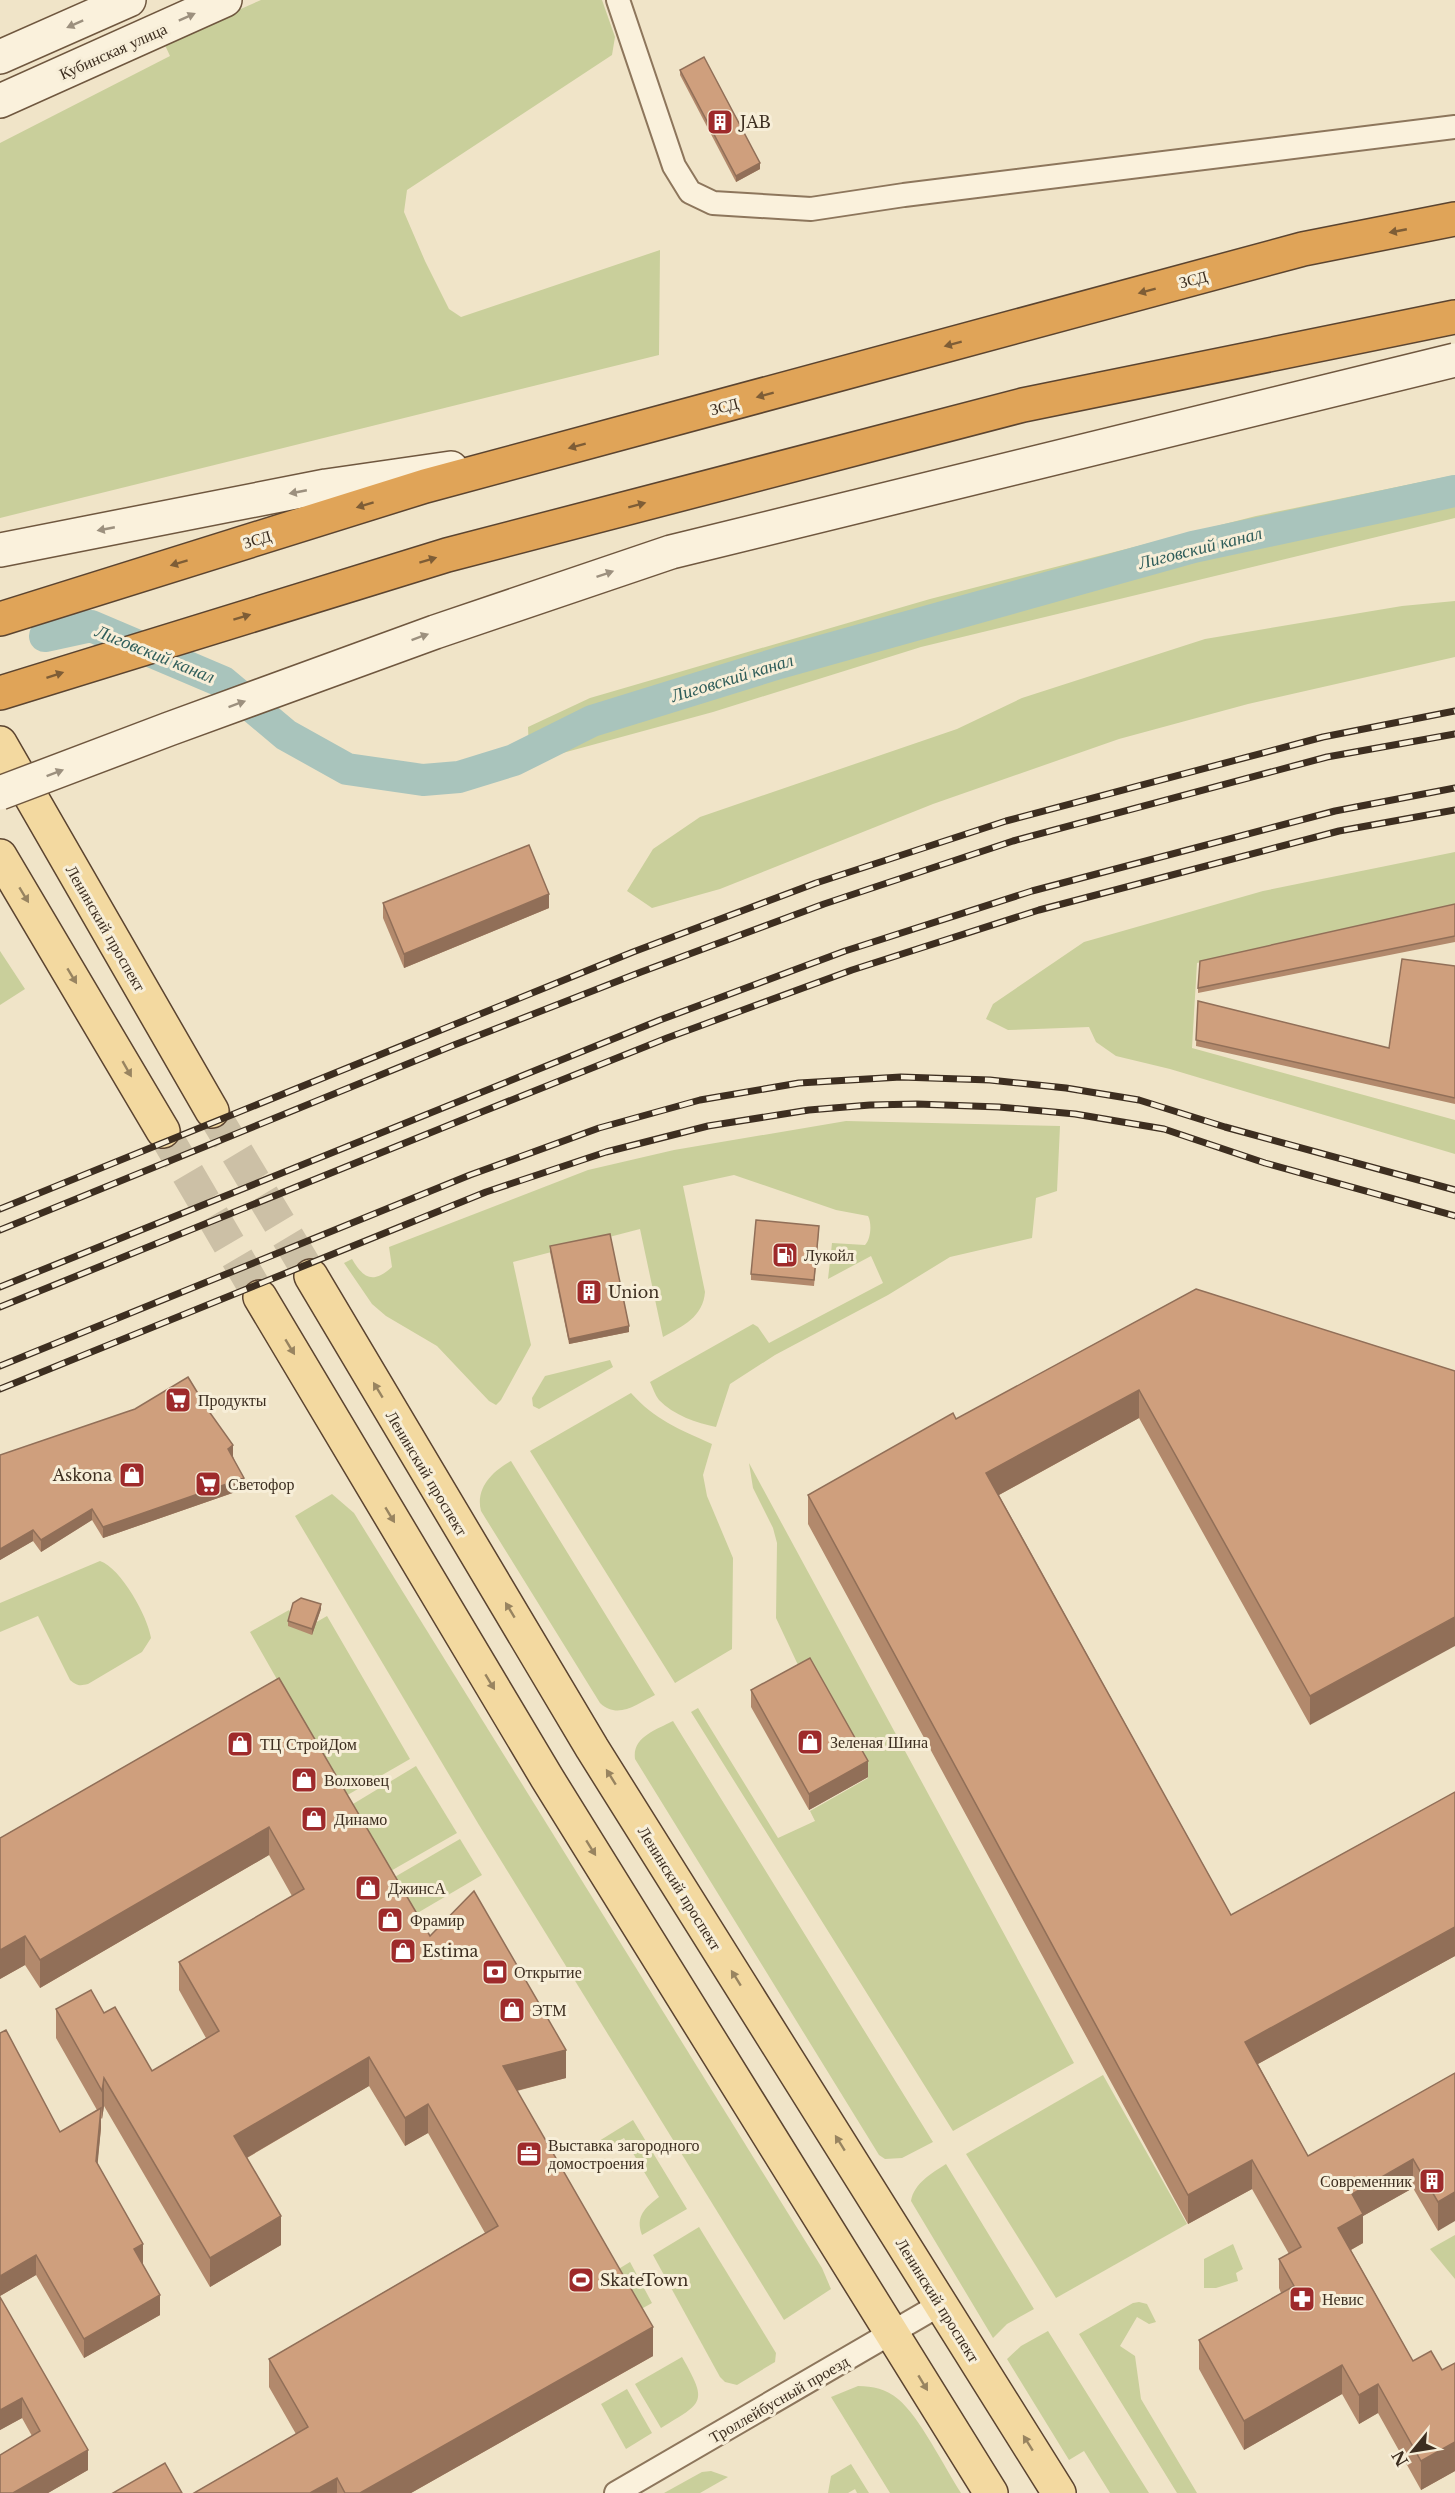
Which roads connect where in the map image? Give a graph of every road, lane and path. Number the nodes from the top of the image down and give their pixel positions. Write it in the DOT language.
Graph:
graph roads {
  1 [pos="129,0"];
  2 [pos="225,0"];
  3 [pos="618,0"];
  4 [pos="0,57"];
  5 [pos="0,101"];
  6 [pos="1455,127"];
  7 [pos="1455,219"];
  8 [pos="1455,317"];
  9 [pos="1455,360"];
  10 [pos="542,455"];
  11 [pos="0,550"];
  12 [pos="0,619"];
  13 [pos="0,693"];
  14 [pos="0,744"];
  15 [pos="0,794"];
  16 [pos="0,856"];
  17 [pos="212,1111"];
  18 [pos="163,1131"];
  19 [pos="311,1276"];
  20 [pos="260,1297"];
  21 [pos="941,2304"];
  22 [pos="893,2333"];
  23 [pos="616,2493"];
  24 [pos="991,2493"];
  25 [pos="1059,2493"];
  1 -- 4 [label="main road, one-way"];
  5 -- 2 [label="main road, Кубинская улица, one-way"];
  3 -- 6 [label="street"];
  7 -- 10 [label="highway, ЗСД, one-way"];
  13 -- 8 [label="highway, one-way"];
  15 -- 9 [label="main road, one-way, bridge"];
  10 -- 11 [label="main road, one-way"];
  10 -- 12 [label="highway, ЗСД, one-way"];
  14 -- 17 [label="main road, Ленинский проспект"];
  16 -- 18 [label="main road, one-way"];
  21 -- 19 [label="main road, Ленинский проспект, one-way"];
  20 -- 22 [label="main road, one-way"];
  21 -- 22 [label="street, Троллейбусный проезд"];
  25 -- 21 [label="main road, Ленинский проспект, one-way"];
  22 -- 23 [label="street, Троллейбусный проезд"];
  22 -- 24 [label="main road, one-way"];
}
